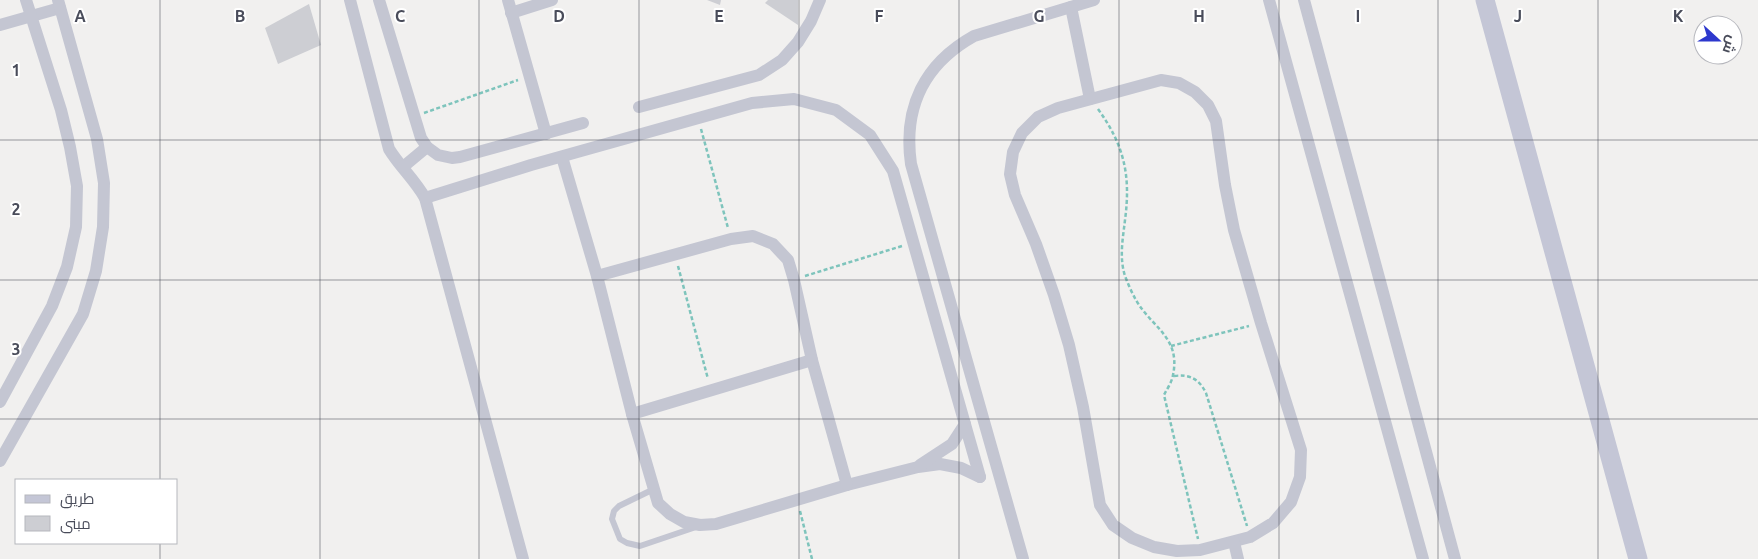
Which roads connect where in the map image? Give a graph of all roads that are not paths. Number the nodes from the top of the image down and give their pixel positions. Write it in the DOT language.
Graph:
graph roads {
  1 [pos="26,0"];
  2 [pos="350,0"];
  3 [pos="379,0"];
  4 [pos="508,0"];
  5 [pos="552,0"];
  6 [pos="820,0"];
  7 [pos="1094,0"];
  8 [pos="1269,0"];
  9 [pos="1304,0"];
  10 [pos="1485,0"];
  11 [pos="59,4"];
  12 [pos="1071,7"];
  13 [pos="511,13"];
  14 [pos="31,16"];
  15 [pos="0,25"];
  16 [pos="1090,99"];
  17 [pos="639,107"];
  18 [pos="583,123"];
  19 [pos="546,134"];
  20 [pos="427,146"];
  21 [pos="562,157"];
  22 [pos="403,167"];
  23 [pos="425,198"];
  24 [pos="597,276"];
  25 [pos="812,360"];
  26 [pos="0,402"];
  27 [pos="632,414"];
  28 [pos="965,424"];
  29 [pos="0,461"];
  30 [pos="918,467"];
  31 [pos="847,485"];
  32 [pos="654,489"];
  33 [pos="700,525"];
  34 [pos="1234,542"];
  35 [pos="1215,553"];
  36 [pos="523,559"];
  37 [pos="1024,559"];
  38 [pos="1238,559"];
  39 [pos="1424,559"];
  40 [pos="1455,559"];
  41 [pos="1638,559"];
  1 -- 14 [label="street"];
  2 -- 22 [label="street"];
  3 -- 20 [label="street"];
  4 -- 13 [label="street"];
  5 -- 13 [label="street"];
  6 -- 17 [label="street"];
  7 -- 12 [label="street"];
  8 -- 39 [label="street"];
  9 -- 40 [label="street"];
  10 -- 41 [label="street"];
  11 -- 14 [label="street"];
  11 -- 29 [label="street"];
  12 -- 16 [label="street"];
  12 -- 37 [label="street"];
  13 -- 19 [label="street"];
  14 -- 15 [label="street"];
  14 -- 26 [label="street"];
  16 -- 34 [label="street"];
  16 -- 35 [label="street"];
  18 -- 19 [label="street"];
  19 -- 20 [label="street"];
  20 -- 22 [label="street"];
  21 -- 23 [label="street"];
  21 -- 24 [label="street"];
  21 -- 28 [label="street"];
  22 -- 23 [label="street"];
  23 -- 36 [label="street"];
  24 -- 25 [label="street"];
  24 -- 27 [label="street"];
  25 -- 27 [label="street"];
  25 -- 31 [label="street"];
  27 -- 32 [label="street"];
  28 -- 30 [label="street"];
  28 -- 30 [label="street"];
  30 -- 31 [label="street"];
  31 -- 33 [label="street"];
  32 -- 33 [label="street"];
  32 -- 33 [label="lane"];
  34 -- 35 [label="street"];
  34 -- 38 [label="street"];
}
